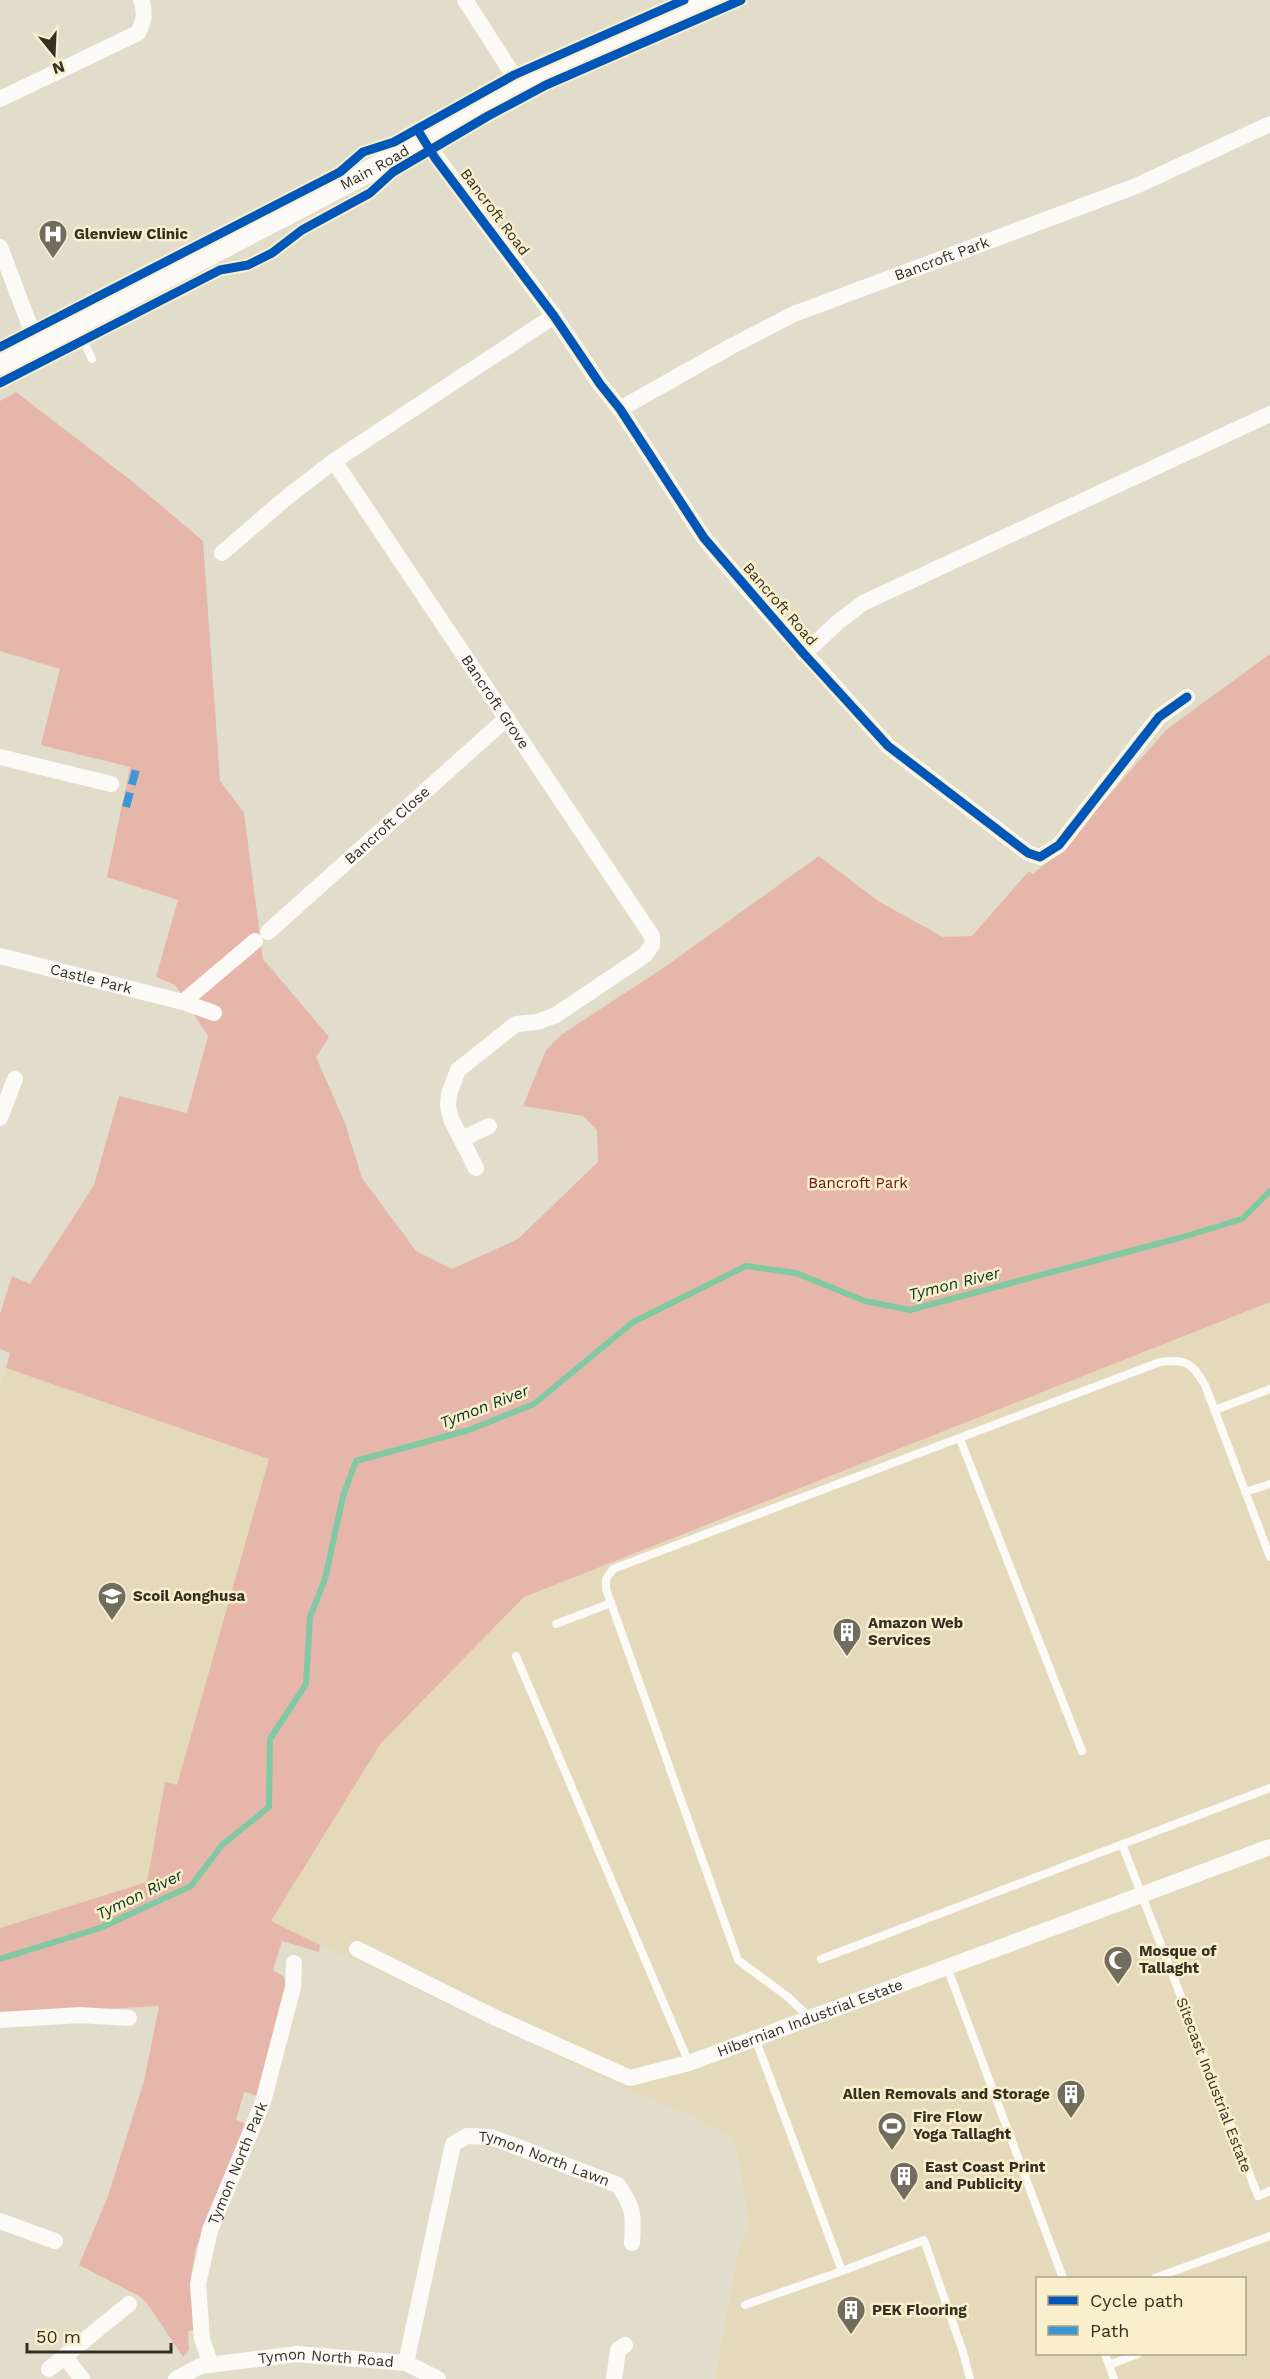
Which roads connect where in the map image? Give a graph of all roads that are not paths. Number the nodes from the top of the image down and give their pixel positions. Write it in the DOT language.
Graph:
graph roads {
  1 [pos="141,0"];
  2 [pos="465,0"];
  3 [pos="715,0"];
  4 [pos="521,87"];
  5 [pos="0,99"];
  6 [pos="1270,124"];
  7 [pos="424,140"];
  8 [pos="0,247"];
  9 [pos="554,316"];
  10 [pos="76,324"];
  11 [pos="39,343"];
  12 [pos="92,359"];
  13 [pos="0,364"];
  14 [pos="620,409"];
  15 [pos="1270,414"];
  16 [pos="334,461"];
  17 [pos="222,553"];
  18 [pos="804,654"];
  19 [pos="1188,698"];
  20 [pos="507,718"];
  21 [pos="0,757"];
  22 [pos="111,784"];
  23 [pos="0,956"];
  24 [pos="183,1002"];
  25 [pos="214,1013"];
  26 [pos="15,1079"];
  27 [pos="0,1118"];
  28 [pos="489,1126"];
  29 [pos="462,1139"];
  30 [pos="476,1168"];
  31 [pos="1270,1389"];
  32 [pos="1215,1410"];
  33 [pos="960,1439"];
  34 [pos="1270,1484"];
  35 [pos="1245,1492"];
  36 [pos="1270,1557"];
  37 [pos="611,1603"];
  38 [pos="556,1624"];
  39 [pos="516,1656"];
  40 [pos="1082,1751"];
  41 [pos="1270,1788"];
  42 [pos="1122,1844"];
  43 [pos="1270,1847"];
  44 [pos="1140,1895"];
  45 [pos="357,1949"];
  46 [pos="821,1959"];
  47 [pos="294,1963"];
  48 [pos="947,1967"];
  49 [pos="129,2018"];
  50 [pos="810,2018"];
  51 [pos="0,2020"];
  52 [pos="755,2038"];
  53 [pos="689,2063"];
  54 [pos="1270,2191"];
  55 [pos="0,2221"];
  56 [pos="1270,2236"];
  57 [pos="55,2241"];
  58 [pos="632,2243"];
  59 [pos="842,2271"];
  60 [pos="1063,2277"];
  61 [pos="1158,2277"];
  62 [pos="129,2304"];
  63 [pos="745,2305"];
  64 [pos="625,2345"];
  65 [pos="1105,2355"];
  66 [pos="1135,2355"];
  67 [pos="65,2357"];
  68 [pos="406,2363"];
  69 [pos="211,2365"];
  70 [pos="1109,2365"];
  71 [pos="49,2369"];
  72 [pos="82,2379"];
  73 [pos="176,2379"];
  74 [pos="438,2379"];
  75 [pos="614,2379"];
  76 [pos="970,2379"];
  77 [pos="1114,2379"];
  1 -- 5 [label="street"];
  2 -- 4 [label="street"];
  3 -- 4 [label="street, Main Road"];
  4 -- 7 [label="street, Main Road"];
  6 -- 14 [label="street, Bancroft Park"];
  7 -- 9 [label="street, Bancroft Road"];
  7 -- 10 [label="street, Main Road"];
  8 -- 11 [label="street"];
  9 -- 14 [label="street, Bancroft Road"];
  9 -- 16 [label="street"];
  10 -- 11 [label="street, Main Road"];
  10 -- 12 [label="lane"];
  11 -- 13 [label="street, Main Road"];
  14 -- 18 [label="street, Bancroft Road"];
  15 -- 18 [label="street"];
  16 -- 17 [label="street"];
  16 -- 20 [label="street, Bancroft Grove"];
  18 -- 19 [label="street, Bancroft Road"];
  20 -- 24 [label="street, Bancroft Close"];
  20 -- 29 [label="street, Bancroft Grove"];
  21 -- 22 [label="street"];
  23 -- 24 [label="street, Castle Park"];
  24 -- 25 [label="street, Castle Park"];
  26 -- 27 [label="street"];
  28 -- 29 [label="street"];
  29 -- 30 [label="street"];
  31 -- 32 [label="lane"];
  32 -- 33 [label="lane"];
  32 -- 35 [label="lane"];
  33 -- 37 [label="lane"];
  33 -- 40 [label="lane"];
  34 -- 35 [label="lane"];
  35 -- 36 [label="lane"];
  37 -- 38 [label="lane"];
  37 -- 50 [label="lane"];
  39 -- 53 [label="lane"];
  41 -- 42 [label="lane"];
  42 -- 44 [label="lane"];
  42 -- 46 [label="lane"];
  43 -- 44 [label="street, Hibernian Industrial Estate"];
  44 -- 48 [label="street, Hibernian Industrial Estate"];
  44 -- 54 [label="lane, Sitecast Industrial Estate"];
  45 -- 53 [label="street, Hibernian Industrial Estate"];
  47 -- 69 [label="street, Tymon North Park"];
  48 -- 50 [label="street, Hibernian Industrial Estate"];
  48 -- 60 [label="lane"];
  49 -- 51 [label="street"];
  50 -- 52 [label="street, Hibernian Industrial Estate"];
  52 -- 53 [label="street, Hibernian Industrial Estate"];
  52 -- 59 [label="lane"];
  55 -- 57 [label="street"];
  56 -- 61 [label="lane"];
  58 -- 68 [label="street, Tymon North Lawn"];
  59 -- 63 [label="lane"];
  59 -- 76 [label="lane"];
  62 -- 67 [label="street"];
  64 -- 75 [label="street"];
  65 -- 70 [label="lane"];
  66 -- 70 [label="lane"];
  67 -- 71 [label="street"];
  67 -- 72 [label="street"];
  68 -- 69 [label="street, Tymon North Road"];
  68 -- 74 [label="street, Tymon North Road"];
  69 -- 73 [label="street, Tymon North Road"];
  70 -- 77 [label="lane"];
}
